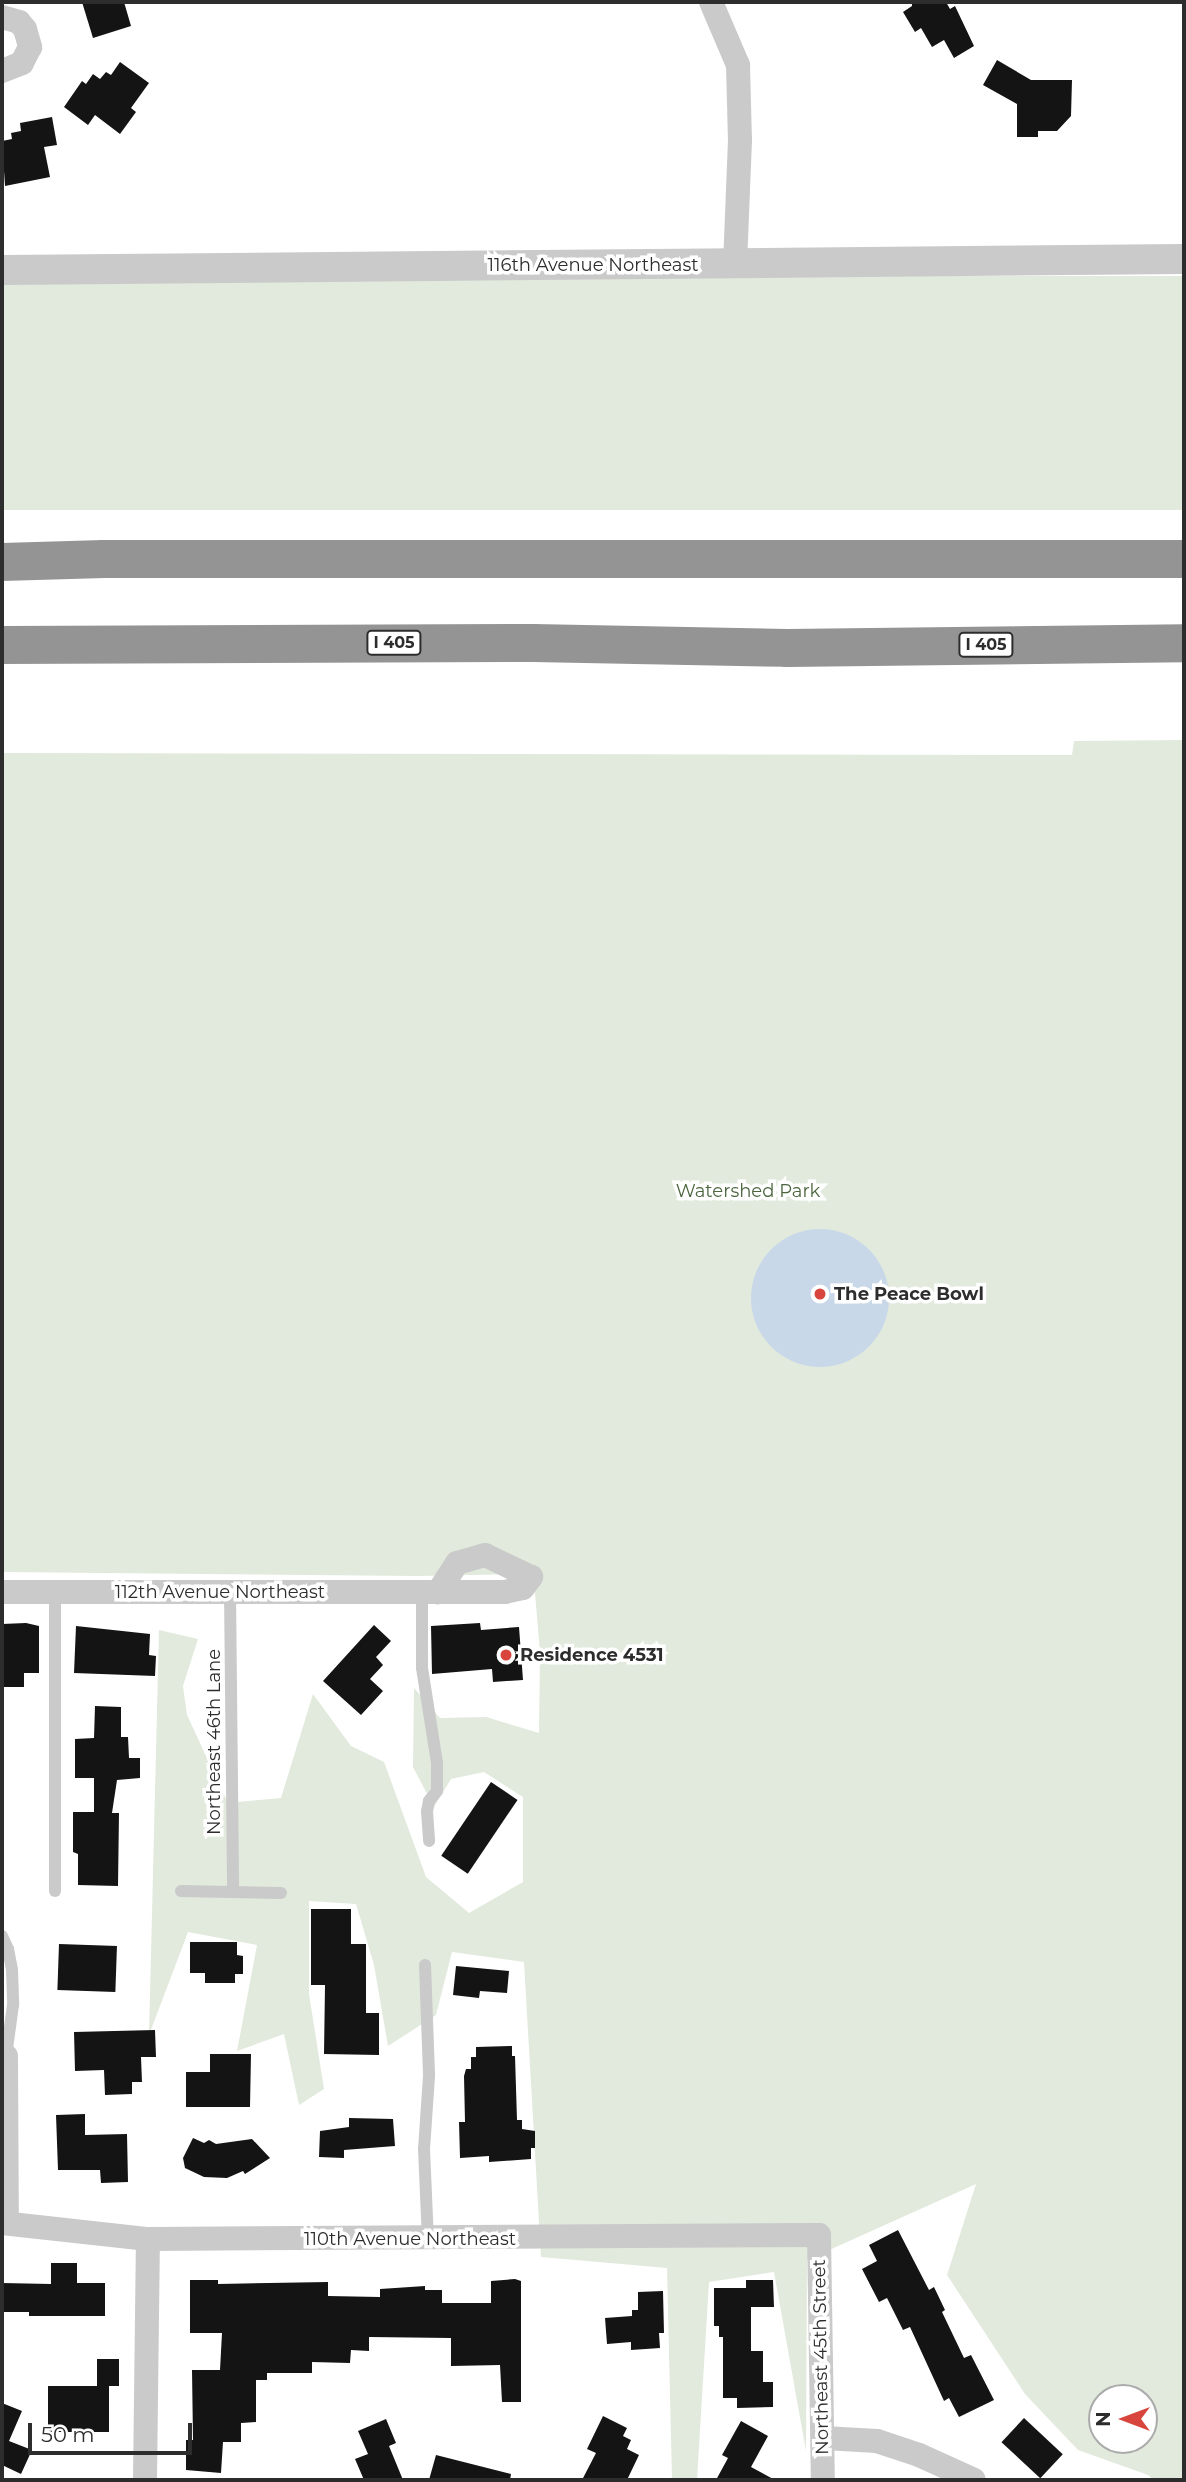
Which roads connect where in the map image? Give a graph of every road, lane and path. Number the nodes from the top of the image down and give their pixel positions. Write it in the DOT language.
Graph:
graph roads {
  1 [pos="711,2"];
  2 [pos="2,17"];
  3 [pos="2,71"];
  4 [pos="1184,259"];
  5 [pos="735,264"];
  6 [pos="2,270"];
  7 [pos="1184,559"];
  8 [pos="2,562"];
  9 [pos="1184,643"];
  10 [pos="2,645"];
  11 [pos="2,1592"];
  12 [pos="55,1592"];
  13 [pos="230,1592"];
  14 [pos="430,1592"];
  15 [pos="429,1841"];
  16 [pos="55,1891"];
  17 [pos="181,1891"];
  18 [pos="233,1892"];
  19 [pos="281,1893"];
  20 [pos="2,1936"];
  21 [pos="425,1965"];
  22 [pos="6,2056"];
  23 [pos="4,2222"];
  24 [pos="819,2235"];
  25 [pos="148,2239"];
  26 [pos="428,2239"];
  27 [pos="824,2438"];
  28 [pos="145,2480"];
  29 [pos="823,2480"];
  30 [pos="974,2480"];
  1 -- 5 [label="street"];
  2 -- 3 [label="street"];
  4 -- 5 [label="street, 116th Avenue Northeast"];
  5 -- 6 [label="street, 116th Avenue Northeast"];
  7 -- 8 [label="highway"];
  9 -- 10 [label="highway, I 405"];
  11 -- 12 [label="street, 112th Avenue Northeast"];
  12 -- 13 [label="street, 112th Avenue Northeast"];
  12 -- 16 [label="lane"];
  13 -- 14 [label="street, 112th Avenue Northeast"];
  13 -- 18 [label="lane, Northeast 46th Lane"];
  14 -- 15 [label="lane"];
  17 -- 18 [label="lane"];
  18 -- 19 [label="lane"];
  20 -- 22 [label="lane"];
  21 -- 26 [label="lane"];
  22 -- 23 [label="street"];
  23 -- 25 [label="street, 110th Avenue Northeast"];
  24 -- 26 [label="street, 110th Avenue Northeast"];
  24 -- 27 [label="street, Northeast 45th Street"];
  25 -- 26 [label="street, 110th Avenue Northeast"];
  25 -- 28 [label="street"];
  27 -- 29 [label="street, Northeast 45th Street"];
  27 -- 30 [label="street"];
}
